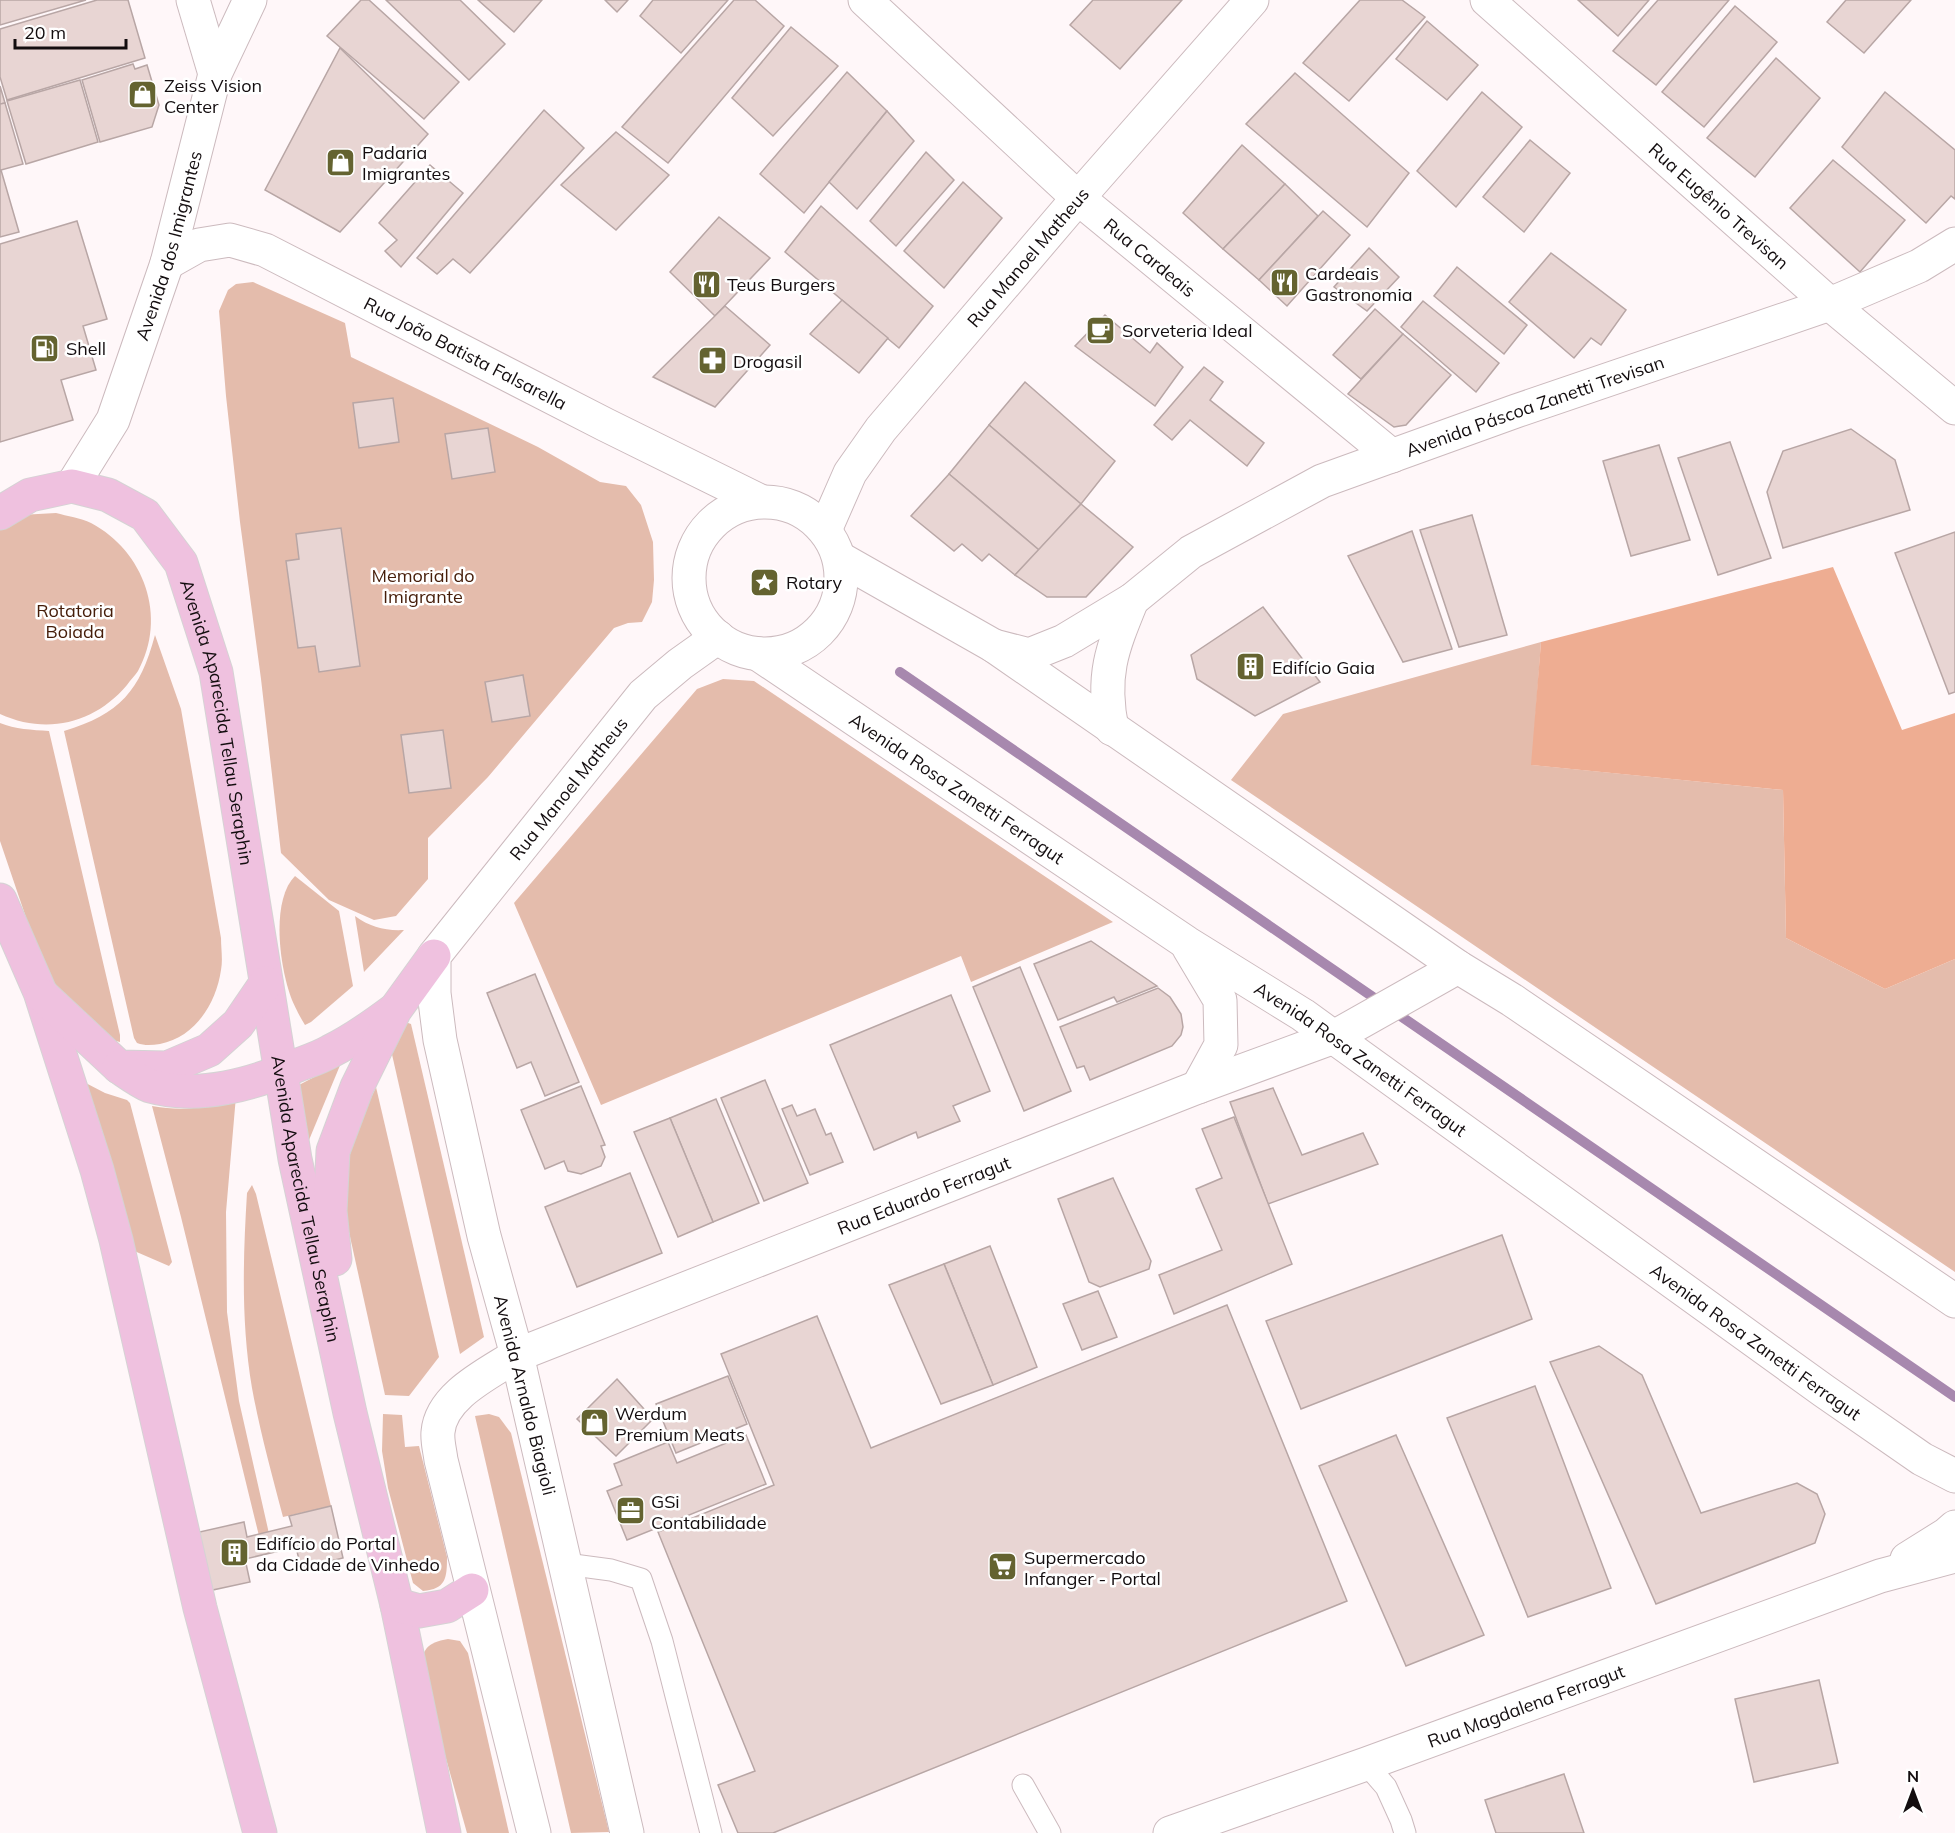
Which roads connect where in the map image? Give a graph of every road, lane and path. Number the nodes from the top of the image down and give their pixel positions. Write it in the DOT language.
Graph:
graph roads {
  1 [pos="193,0"];
  2 [pos="250,0"];
  3 [pos="865,0"];
  4 [pos="1252,0"];
  5 [pos="1487,0"];
  6 [pos="215,74"];
  7 [pos="1078,198"];
  8 [pos="1955,244"];
  9 [pos="167,263"];
  10 [pos="1830,304"];
  11 [pos="1955,408"];
  12 [pos="1392,456"];
  13 [pos="72,486"];
  14 [pos="760,501"];
  15 [pos="0,513"];
  16 [pos="832,544"];
  17 [pos="1132,600"];
  18 [pos="718,637"];
  19 [pos="994,646"];
  20 [pos="758,654"];
  21 [pos="1112,729"];
  22 [pos="0,900"];
  23 [pos="1187,943"];
  24 [pos="434,956"];
  25 [pos="1458,967"];
  26 [pos="266,983"];
  27 [pos="40,992"];
  28 [pos="394,1010"];
  29 [pos="1334,1037"];
  30 [pos="119,1067"];
  31 [pos="280,1072"];
  32 [pos="1198,1087"];
  33 [pos="1955,1301"];
  34 [pos="517,1355"];
  35 [pos="350,1413"];
  36 [pos="1955,1476"];
  37 [pos="1955,1527"];
  38 [pos="1955,1556"];
  39 [pos="566,1564"];
  40 [pos="1880,1576"];
  41 [pos="472,1590"];
  42 [pos="397,1605"];
  43 [pos="1366,1764"];
  44 [pos="1023,1785"];
  45 [pos="260,1833"];
  46 [pos="444,1833"];
  47 [pos="534,1833"];
  48 [pos="627,1833"];
  49 [pos="711,1833"];
  50 [pos="1050,1833"];
  51 [pos="1170,1833"];
  52 [pos="1405,1833"];
  1 -- 6 [label="main road"];
  2 -- 6 [label="main road, Avenida dos Imigrantes"];
  3 -- 7 [label="main road, Rua Cardeais"];
  4 -- 7 [label="main road, Rua Manoel Matheus"];
  5 -- 10 [label="main road, Rua Eugênio Trevisan"];
  6 -- 9 [label="main road, Avenida dos Imigrantes"];
  7 -- 12 [label="main road, Rua Cardeais"];
  7 -- 16 [label="main road, Rua Manoel Matheus"];
  8 -- 10 [label="main road, Avenida Páscoa Zanetti Trevisan"];
  9 -- 13 [label="main road, Avenida dos Imigrantes"];
  9 -- 14 [label="main road, Rua João Batista Falsarella"];
  10 -- 11 [label="main road, Rua Eugênio Trevisan"];
  10 -- 12 [label="main road, Avenida Páscoa Zanetti Trevisan"];
  12 -- 17 [label="main road, Avenida Páscoa Zanetti Trevisan"];
  13 -- 15 [label="main road"];
  13 -- 26 [label="main road, Avenida Aparecida Tellau Seraphin"];
  14 -- 16 [label="main road"];
  14 -- 18 [label="main road"];
  16 -- 19 [label="main road"];
  16 -- 20 [label="main road"];
  17 -- 19 [label="main road, Avenida Páscoa Zanetti Trevisan"];
  17 -- 21 [label="main road, Avenida Páscoa Zanetti Trevisan"];
  18 -- 20 [label="main road"];
  18 -- 24 [label="main road, Rua Manoel Matheus"];
  19 -- 21 [label="main road"];
  20 -- 23 [label="main road, Avenida Rosa Zanetti Ferragut"];
  21 -- 25 [label="main road"];
  22 -- 27 [label="main road"];
  23 -- 29 [label="main road, Avenida Rosa Zanetti Ferragut"];
  23 -- 32 [label="main road"];
  24 -- 28 [label="main road"];
  24 -- 34 [label="main road, Avenida Arnaldo Biagioli"];
  25 -- 29 [label="main road, Rua Eduardo Ferragut"];
  25 -- 33 [label="main road"];
  26 -- 30 [label="main road"];
  26 -- 31 [label="main road, Avenida Aparecida Tellau Seraphin"];
  27 -- 30 [label="main road"];
  27 -- 45 [label="main road"];
  28 -- 31 [label="main road"];
  28 -- 35 [label="main road"];
  29 -- 32 [label="main road, Rua Eduardo Ferragut"];
  29 -- 36 [label="main road, Avenida Rosa Zanetti Ferragut"];
  30 -- 31 [label="main road"];
  31 -- 35 [label="main road, Avenida Aparecida Tellau Seraphin"];
  32 -- 34 [label="main road, Rua Eduardo Ferragut"];
  34 -- 39 [label="main road, Avenida Arnaldo Biagioli"];
  34 -- 41 [label="main road, Rua Eduardo Ferragut"];
  35 -- 42 [label="main road, Avenida Aparecida Tellau Seraphin"];
  37 -- 40 [label="main road, Rua Magdalena Ferragut"];
  38 -- 40 [label="main road, Rua Magdalena Ferragut"];
  39 -- 48 [label="main road, Avenida Arnaldo Biagioli"];
  39 -- 49 [label="lane"];
  40 -- 43 [label="main road, Rua Magdalena Ferragut"];
  41 -- 42 [label="main road"];
  41 -- 47 [label="main road"];
  42 -- 46 [label="main road, Avenida Aparecida Tellau Seraphin"];
  43 -- 51 [label="main road, Rua Magdalena Ferragut"];
  43 -- 52 [label="lane"];
  44 -- 50 [label="lane"];
}
